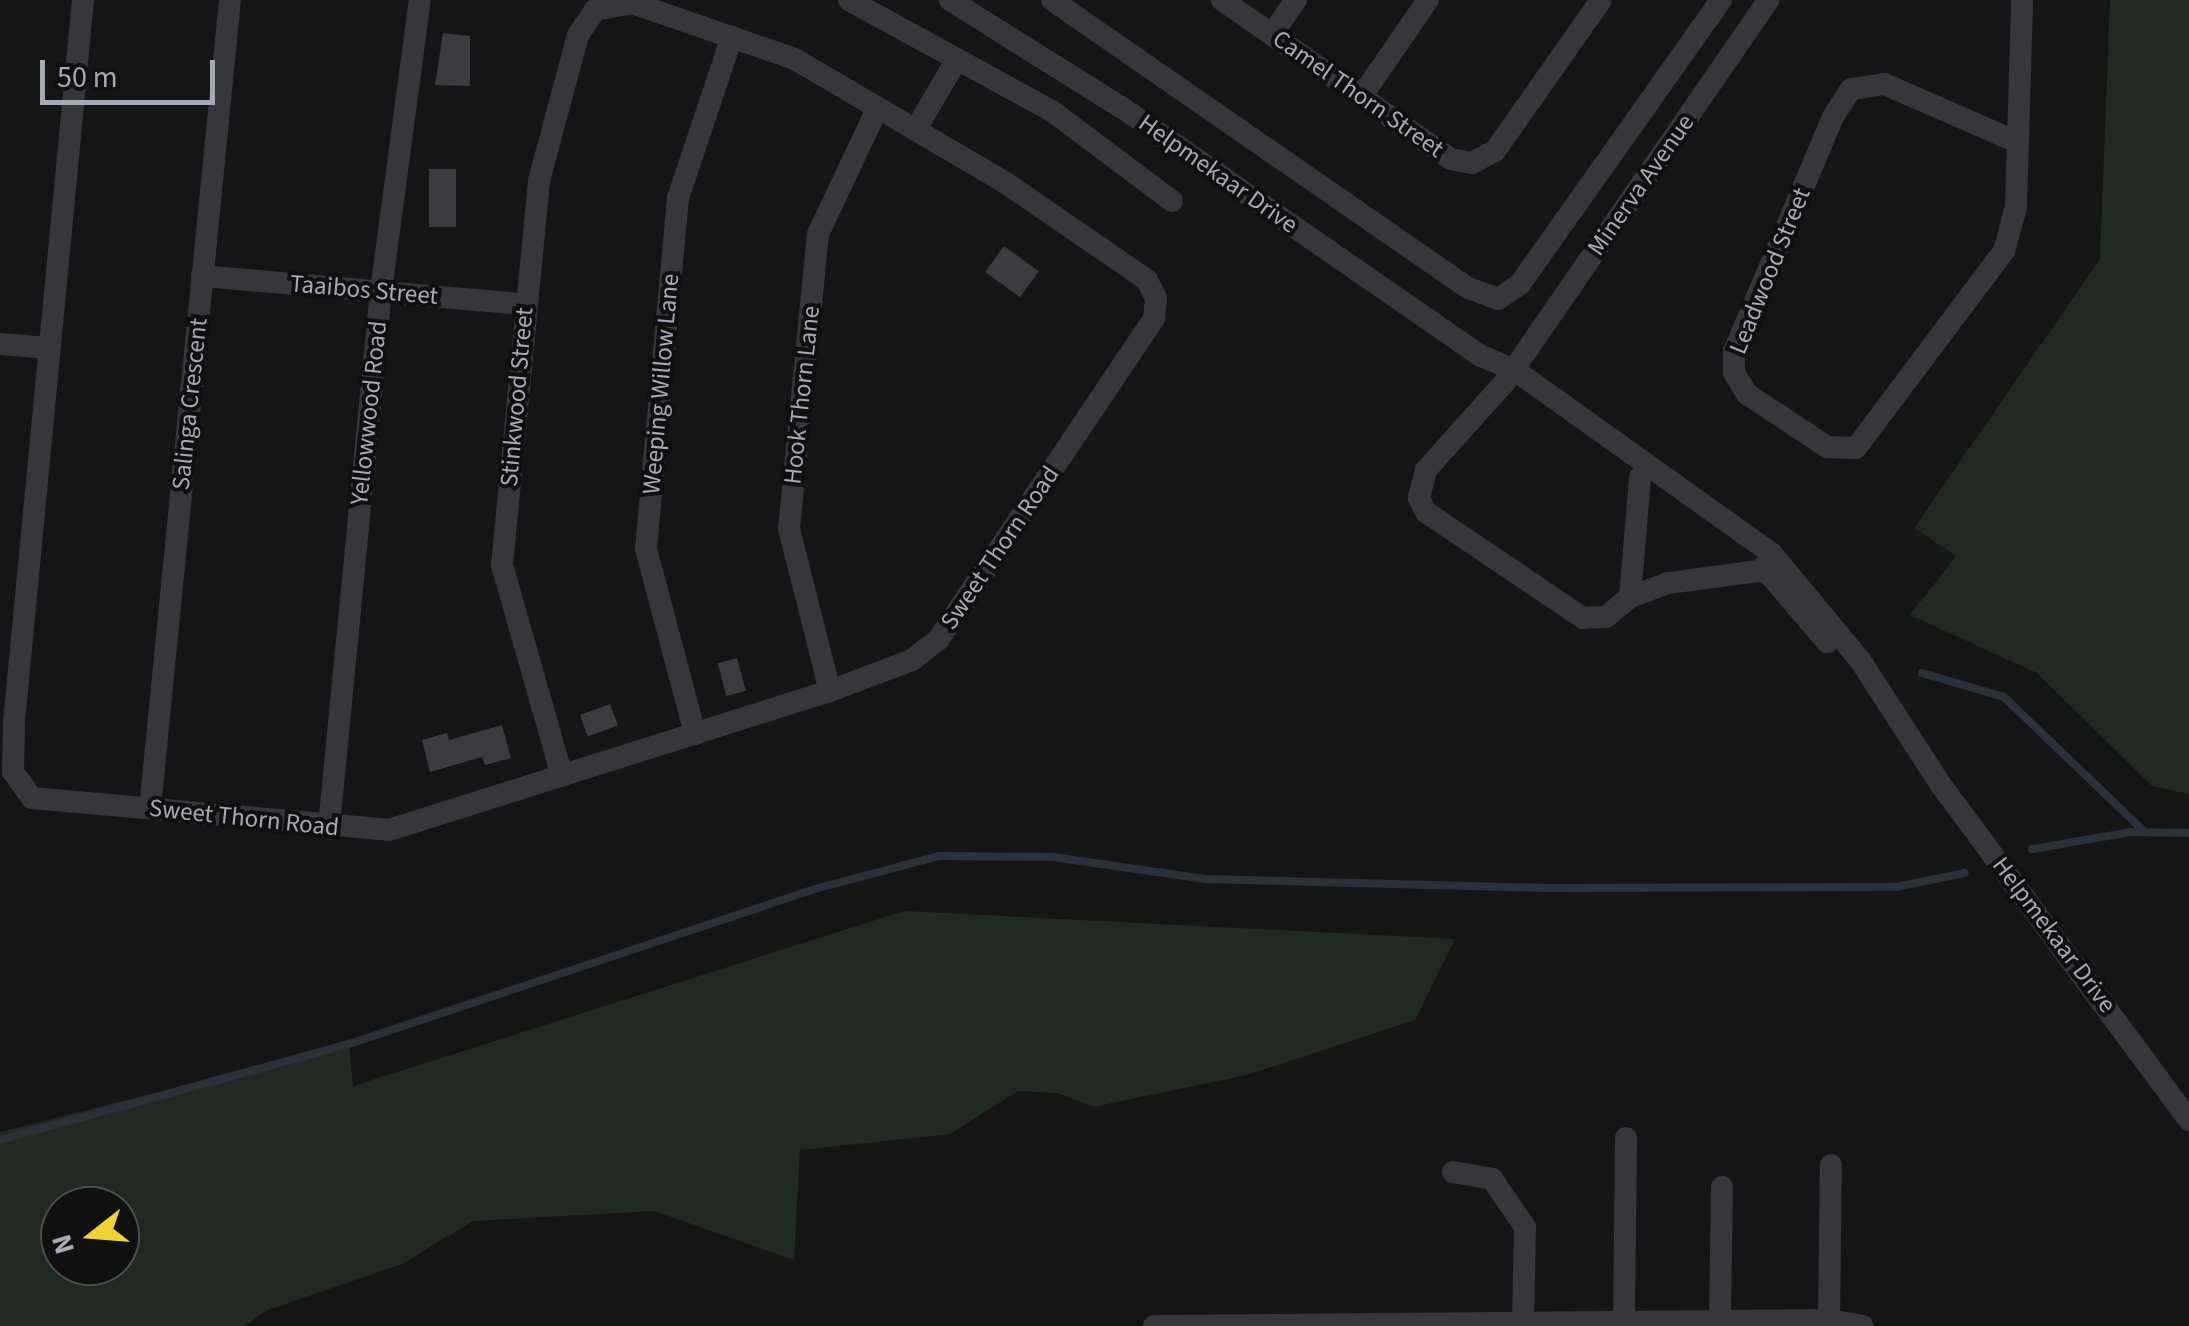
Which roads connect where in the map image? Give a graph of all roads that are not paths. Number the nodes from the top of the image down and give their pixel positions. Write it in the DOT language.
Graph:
graph roads {
  1 [pos="83,0"];
  2 [pos="230,0"];
  3 [pos="420,0"];
  4 [pos="849,0"];
  5 [pos="950,0"];
  6 [pos="1052,0"];
  7 [pos="1222,0"];
  8 [pos="1296,0"];
  9 [pos="1428,0"];
  10 [pos="1600,0"];
  11 [pos="1721,0"];
  12 [pos="1769,0"];
  13 [pos="2022,0"];
  14 [pos="659,6"];
  15 [pos="586,18"];
  16 [pos="1272,34"];
  17 [pos="732,37"];
  18 [pos="956,59"];
  19 [pos="1361,97"];
  20 [pos="878,107"];
  21 [pos="916,129"];
  22 [pos="2017,142"];
  23 [pos="1172,201"];
  24 [pos="202,276"];
  25 [pos="381,291"];
  26 [pos="525,304"];
  27 [pos="0,344"];
  28 [pos="49,348"];
  29 [pos="1509,376"];
  30 [pos="1640,477"];
  31 [pos="1766,570"];
  32 [pos="1630,597"];
  33 [pos="830,691"];
  34 [pos="695,734"];
  35 [pos="1919,751"];
  36 [pos="562,776"];
  37 [pos="150,808"];
  38 [pos="329,826"];
  39 [pos="2189,1120"];
  40 [pos="1626,1138"];
  41 [pos="1831,1165"];
  42 [pos="1453,1172"];
  43 [pos="1722,1188"];
  44 [pos="1829,1320"];
  45 [pos="1720,1322"];
  46 [pos="1524,1323"];
  47 [pos="1624,1324"];
  48 [pos="1154,1326"];
  49 [pos="1862,1326"];
  1 -- 28 [label="street"];
  2 -- 24 [label="street, Salinga Crescent"];
  3 -- 25 [label="street, Yellowwood Road"];
  4 -- 18 [label="street"];
  5 -- 29 [label="street, Helpmekaar Drive"];
  6 -- 11 [label="street"];
  7 -- 16 [label="street, Camel Thorn Street"];
  8 -- 16 [label="street"];
  9 -- 19 [label="street"];
  10 -- 19 [label="street, Camel Thorn Street"];
  12 -- 29 [label="street, Minerva Avenue"];
  13 -- 22 [label="street, Leadwood Street"];
  14 -- 15 [label="street, Sweet Thorn Road"];
  14 -- 17 [label="street, Sweet Thorn Road"];
  15 -- 26 [label="street, Stinkwood Street"];
  16 -- 19 [label="street, Camel Thorn Street"];
  17 -- 20 [label="street, Sweet Thorn Road"];
  17 -- 34 [label="street, Weeping Willow Lane"];
  18 -- 21 [label="street"];
  18 -- 23 [label="street"];
  20 -- 21 [label="street, Sweet Thorn Road"];
  20 -- 33 [label="street, Hook Thorn Lane"];
  21 -- 33 [label="street, Sweet Thorn Road"];
  22 -- 22 [label="street, Leadwood Street"];
  24 -- 25 [label="street, Taaibos Street"];
  24 -- 37 [label="street, Salinga Crescent"];
  25 -- 26 [label="street, Taaibos Street"];
  25 -- 38 [label="street, Yellowwood Road"];
  26 -- 36 [label="street, Stinkwood Street"];
  27 -- 28 [label="street"];
  28 -- 37 [label="street, Sweet Thorn Road"];
  29 -- 30 [label="street, Helpmekaar Drive"];
  29 -- 32 [label="street, Minerva Avenue"];
  29 -- 35 [label="street, Helpmekaar Drive"];
  30 -- 31 [label="street, Helpmekaar Drive"];
  30 -- 32 [label="street"];
  31 -- 32 [label="street"];
  31 -- 35 [label="street, Helpmekaar Drive"];
  33 -- 34 [label="street, Sweet Thorn Road"];
  34 -- 36 [label="street, Sweet Thorn Road"];
  35 -- 39 [label="street, Helpmekaar Drive"];
  36 -- 38 [label="street, Sweet Thorn Road"];
  37 -- 38 [label="street, Sweet Thorn Road"];
  40 -- 47 [label="street"];
  41 -- 44 [label="street"];
  42 -- 46 [label="street"];
  43 -- 45 [label="street"];
  44 -- 45 [label="street"];
  44 -- 49 [label="street"];
  45 -- 47 [label="street"];
  46 -- 47 [label="street"];
  46 -- 48 [label="street"];
}
